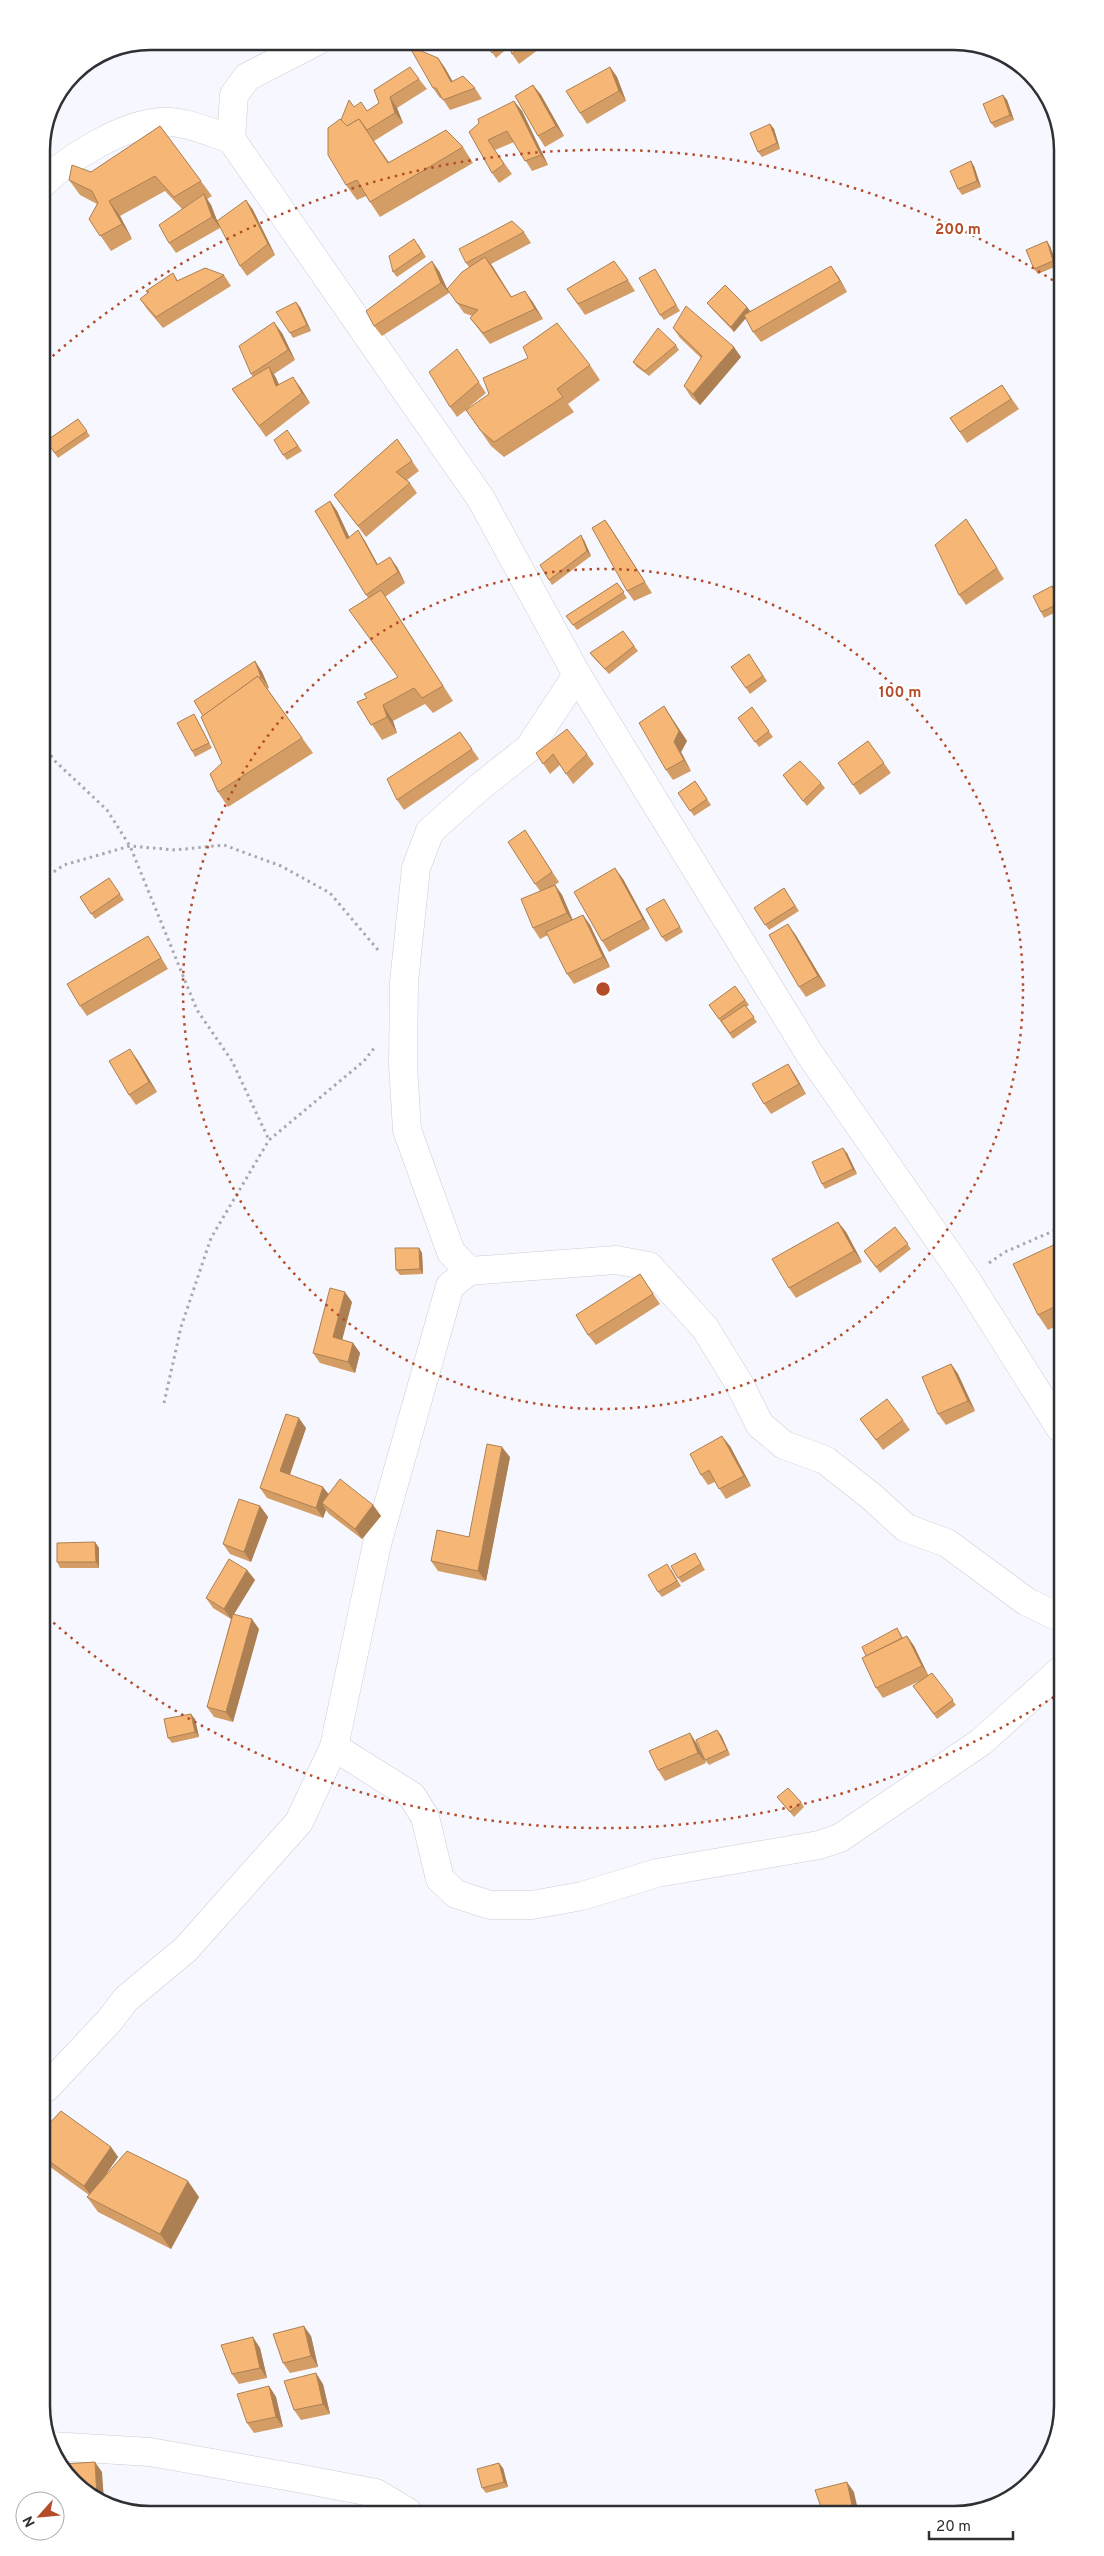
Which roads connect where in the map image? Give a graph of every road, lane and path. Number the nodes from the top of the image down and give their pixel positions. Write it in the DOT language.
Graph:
graph roads {
  1 [pos="300,50"];
  2 [pos="231,139"];
  3 [pos="50,175"];
  4 [pos="578,675"];
  5 [pos="50,754"];
  6 [pos="130,846"];
  7 [pos="50,874"];
  8 [pos="404,982"];
  9 [pos="380,1041"];
  10 [pos="270,1140"];
  11 [pos="1054,1231"];
  12 [pos="469,1270"];
  13 [pos="966,1279"];
  14 [pos="164,1403"];
  15 [pos="1054,1418"];
  16 [pos="1054,1615"];
  17 [pos="1054,1676"];
  18 [pos="334,1747"];
  19 [pos="50,2084"];
  20 [pos="59,2446"];
  21 [pos="397,2506"];
  1 -- 2 [label="street"];
  2 -- 3 [label="street"];
  2 -- 4 [label="street"];
  4 -- 8 [label="street"];
  4 -- 13 [label="street"];
  5 -- 6 [label="path"];
  6 -- 7 [label="path"];
  6 -- 8 [label="path"];
  6 -- 10 [label="path"];
  8 -- 12 [label="street"];
  9 -- 10 [label="path"];
  10 -- 14 [label="path"];
  11 -- 13 [label="path"];
  12 -- 16 [label="street"];
  12 -- 18 [label="street"];
  13 -- 15 [label="street"];
  17 -- 18 [label="street"];
  18 -- 19 [label="street"];
  20 -- 21 [label="street"];
}
